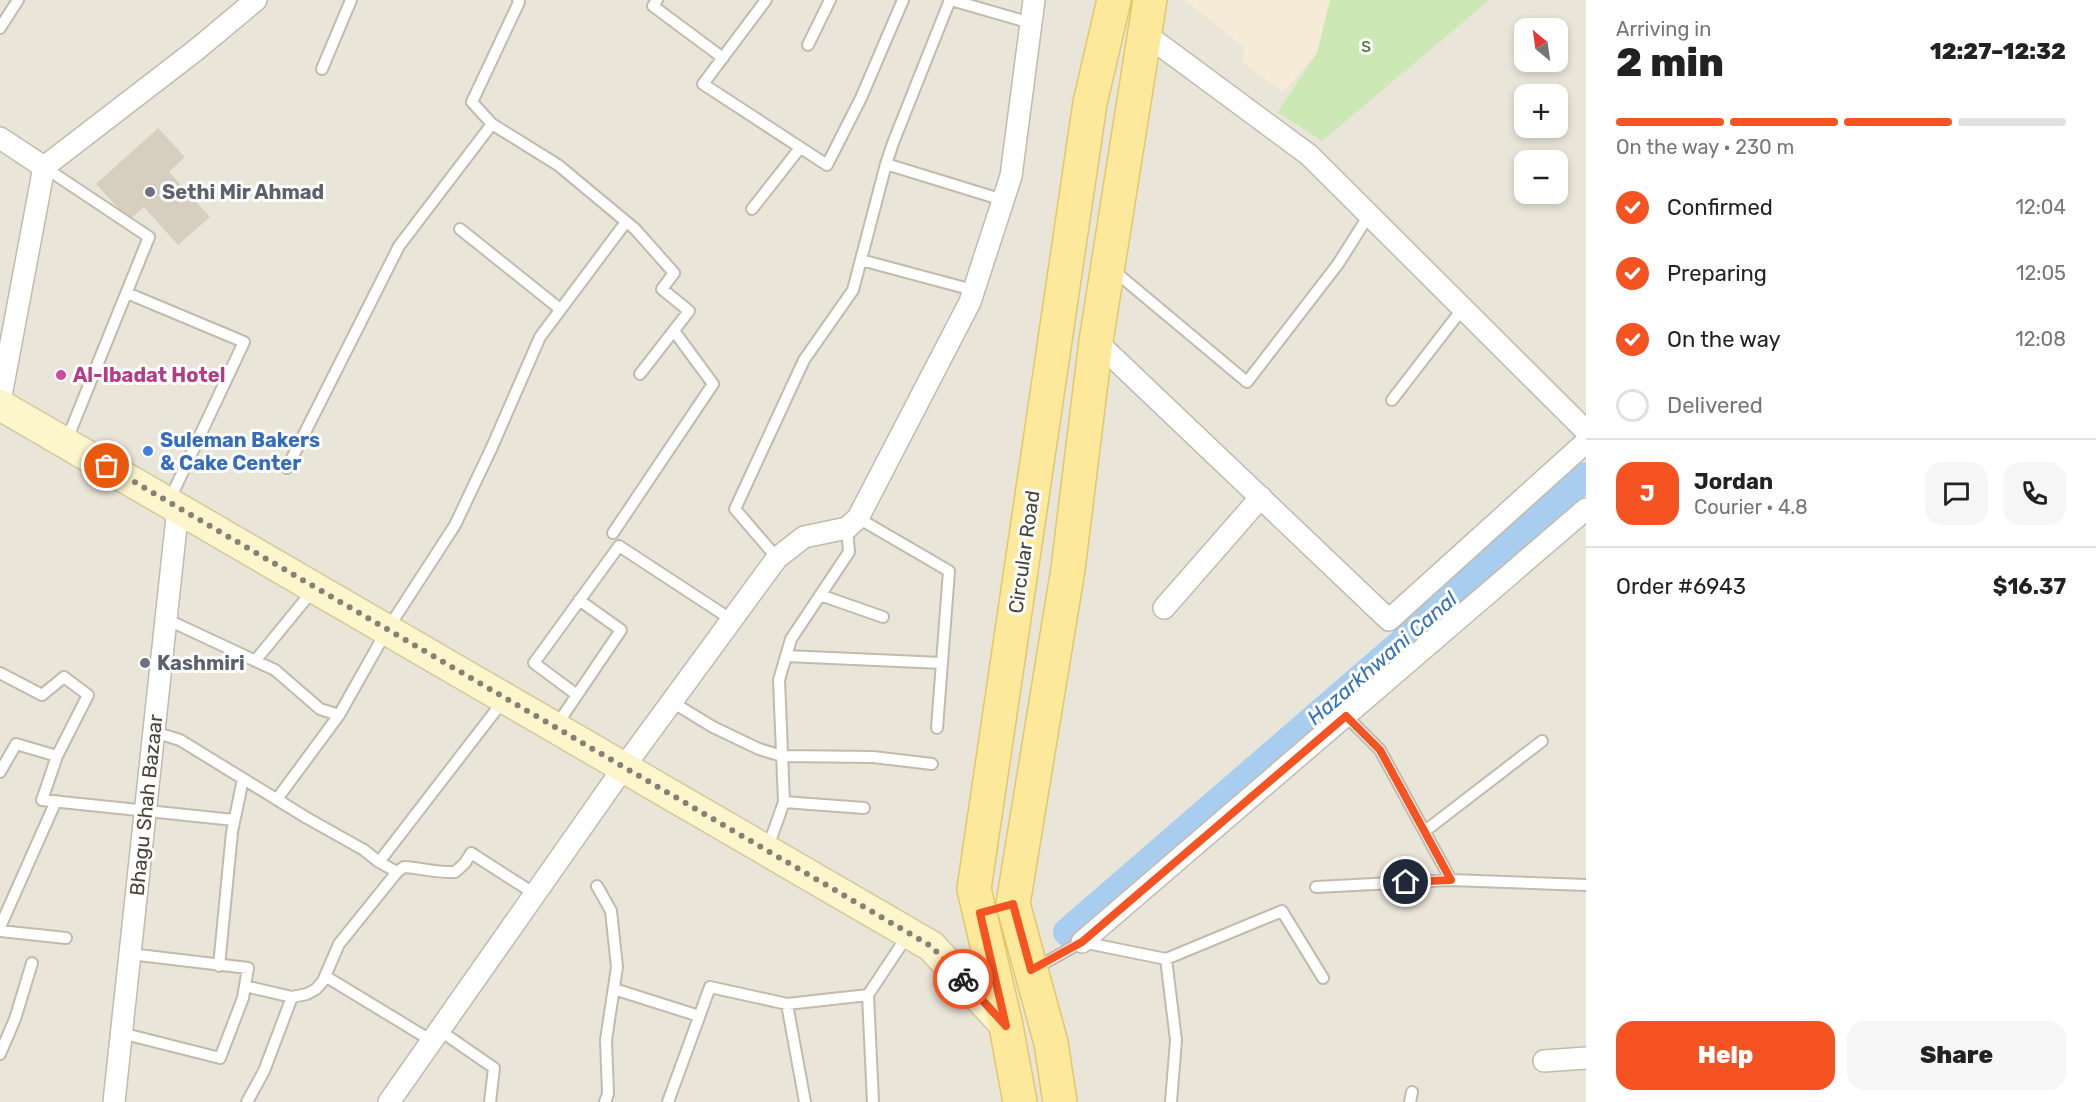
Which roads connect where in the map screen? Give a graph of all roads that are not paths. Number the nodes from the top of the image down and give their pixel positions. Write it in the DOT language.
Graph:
graph roads {
  1 [pos="18,0"];
  2 [pos="351,0"];
  3 [pos="518,0"];
  4 [pos="657,0"];
  5 [pos="766,0"];
  6 [pos="830,0"];
  7 [pos="903,0"];
  8 [pos="950,0"];
  9 [pos="1034,0"];
  10 [pos="1114,0"];
  11 [pos="1150,0"];
  12 [pos="253,1"];
  13 [pos="1031,23"];
  14 [pos="0,28"];
  15 [pos="1144,33"];
  16 [pos="808,45"];
  17 [pos="723,58"];
  18 [pos="322,69"];
  19 [pos="492,124"];
  20 [pos="0,138"];
  21 [pos="800,148"];
  22 [pos="886,164"];
  23 [pos="44,167"];
  24 [pos="1003,200"];
  25 [pos="752,209"];
  26 [pos="1370,215"];
  27 [pos="626,222"];
  28 [pos="460,229"];
  29 [pos="861,260"];
  30 [pos="1108,266"];
  31 [pos="974,290"];
  32 [pos="127,293"];
  33 [pos="1463,308"];
  34 [pos="560,309"];
  35 [pos="674,331"];
  36 [pos="1096,341"];
  37 [pos="640,374"];
  38 [pos="1392,400"];
  39 [pos="0,403"];
  40 [pos="1586,431"];
  41 [pos="1586,442"];
  42 [pos="66,443"];
  43 [pos="287,468"];
  44 [pos="1261,497"];
  45 [pos="173,505"];
  46 [pos="1586,509"];
  47 [pos="853,523"];
  48 [pos="614,533"];
  49 [pos="777,558"];
  50 [pos="316,588"];
  51 [pos="820,595"];
  52 [pos="579,600"];
  53 [pos="1164,608"];
  54 [pos="883,617"];
  55 [pos="166,619"];
  56 [pos="732,620"];
  57 [pos="387,630"];
  58 [pos="786,656"];
  59 [pos="255,661"];
  60 [pos="942,663"];
  61 [pos="0,673"];
  62 [pos="577,695"];
  63 [pos="505,698"];
  64 [pos="672,702"];
  65 [pos="339,715"];
  66 [pos="1346,716"];
  67 [pos="555,727"];
  68 [pos="937,728"];
  69 [pos="154,732"];
  70 [pos="1542,741"];
  71 [pos="57,756"];
  72 [pos="782,756"];
  73 [pos="932,764"];
  74 [pos="624,768"];
  75 [pos="0,772"];
  76 [pos="243,778"];
  77 [pos="277,799"];
  78 [pos="56,801"];
  79 [pos="784,802"];
  80 [pos="864,808"];
  81 [pos="145,810"];
  82 [pos="234,820"];
  83 [pos="1425,831"];
  84 [pos="766,850"];
  85 [pos="379,862"];
  86 [pos="397,872"];
  87 [pos="1451,880"];
  88 [pos="1586,885"];
  89 [pos="597,886"];
  90 [pos="1316,887"];
  91 [pos="535,894"];
  92 [pos="1013,904"];
  93 [pos="980,913"];
  94 [pos="0,929"];
  95 [pos="909,933"];
  96 [pos="66,939"];
  97 [pos="1082,942"];
  98 [pos="130,954"];
  99 [pos="1166,959"];
  100 [pos="32,963"];
  101 [pos="219,966"];
  102 [pos="1031,970"];
  103 [pos="325,976"];
  104 [pos="1323,978"];
  105 [pos="245,986"];
  106 [pos="614,989"];
  107 [pos="868,995"];
  108 [pos="292,997"];
  109 [pos="787,1004"];
  110 [pos="1041,1009"];
  111 [pos="699,1016"];
  112 [pos="1006,1026"];
  113 [pos="122,1033"];
  114 [pos="436,1036"];
  115 [pos="0,1054"];
  116 [pos="1586,1058"];
  117 [pos="1544,1061"];
  118 [pos="114,1102"];
  119 [pos="247,1102"];
  120 [pos="389,1102"];
  121 [pos="490,1102"];
  122 [pos="606,1102"];
  123 [pos="668,1102"];
  124 [pos="805,1102"];
  125 [pos="873,1102"];
  126 [pos="1020,1102"];
  127 [pos="1060,1102"];
  128 [pos="1172,1102"];
  1 -- 14 [label="lane"];
  2 -- 18 [label="lane"];
  3 -- 19 [label="lane"];
  4 -- 17 [label="lane"];
  5 -- 17 [label="lane"];
  6 -- 16 [label="lane"];
  7 -- 21 [label="lane"];
  8 -- 13 [label="lane"];
  8 -- 22 [label="lane"];
  9 -- 13 [label="street"];
  10 -- 93 [label="main road, Circular Road"];
  11 -- 15 [label="main road"];
  12 -- 23 [label="street"];
  13 -- 24 [label="street"];
  15 -- 26 [label="street"];
  15 -- 30 [label="main road"];
  17 -- 21 [label="lane"];
  19 -- 27 [label="lane"];
  19 -- 43 [label="lane"];
  20 -- 23 [label="street"];
  21 -- 25 [label="lane"];
  22 -- 24 [label="lane"];
  22 -- 29 [label="lane"];
  23 -- 32 [label="lane"];
  23 -- 39 [label="street"];
  24 -- 31 [label="street"];
  26 -- 30 [label="lane"];
  26 -- 33 [label="street"];
  27 -- 34 [label="lane"];
  27 -- 35 [label="lane"];
  28 -- 34 [label="lane"];
  29 -- 31 [label="lane"];
  29 -- 49 [label="lane"];
  30 -- 36 [label="main road"];
  31 -- 47 [label="street"];
  32 -- 42 [label="lane"];
  32 -- 45 [label="lane"];
  33 -- 38 [label="lane"];
  33 -- 40 [label="street"];
  34 -- 57 [label="lane"];
  35 -- 37 [label="lane"];
  35 -- 48 [label="lane"];
  36 -- 44 [label="street"];
  36 -- 92 [label="main road"];
  39 -- 42 [label="main road"];
  41 -- 44 [label="street"];
  42 -- 45 [label="main road"];
  44 -- 53 [label="street"];
  45 -- 50 [label="main road"];
  45 -- 55 [label="street, Bhagu Shah Bazaar"];
  46 -- 66 [label="street"];
  47 -- 49 [label="street"];
  47 -- 51 [label="lane"];
  47 -- 60 [label="lane"];
  49 -- 56 [label="street"];
  50 -- 57 [label="main road"];
  50 -- 59 [label="lane"];
  51 -- 54 [label="lane"];
  51 -- 58 [label="lane"];
  52 -- 56 [label="lane"];
  52 -- 62 [label="lane"];
  52 -- 62 [label="lane"];
  55 -- 59 [label="lane"];
  55 -- 69 [label="street, Bhagu Shah Bazaar"];
  56 -- 64 [label="street"];
  57 -- 63 [label="main road"];
  57 -- 65 [label="lane"];
  58 -- 60 [label="lane"];
  58 -- 72 [label="lane"];
  59 -- 65 [label="lane"];
  60 -- 68 [label="lane"];
  61 -- 71 [label="lane"];
  62 -- 67 [label="lane"];
  63 -- 67 [label="main road"];
  63 -- 85 [label="lane"];
  64 -- 72 [label="lane"];
  64 -- 74 [label="street"];
  65 -- 77 [label="lane"];
  66 -- 83 [label="lane"];
  66 -- 97 [label="street"];
  67 -- 74 [label="main road"];
  69 -- 76 [label="lane"];
  69 -- 81 [label="street, Bhagu Shah Bazaar"];
  70 -- 83 [label="lane"];
  71 -- 75 [label="lane"];
  71 -- 78 [label="lane"];
  72 -- 73 [label="lane"];
  72 -- 79 [label="lane"];
  74 -- 84 [label="main road"];
  74 -- 91 [label="street"];
  76 -- 77 [label="lane"];
  76 -- 82 [label="lane"];
  77 -- 85 [label="lane"];
  78 -- 81 [label="lane"];
  78 -- 94 [label="lane"];
  79 -- 80 [label="lane"];
  79 -- 84 [label="lane"];
  81 -- 82 [label="lane"];
  81 -- 98 [label="street, Bhagu Shah Bazaar"];
  82 -- 101 [label="lane"];
  83 -- 87 [label="lane"];
  84 -- 95 [label="main road"];
  85 -- 86 [label="lane"];
  86 -- 91 [label="lane"];
  86 -- 103 [label="lane"];
  87 -- 88 [label="lane"];
  87 -- 90 [label="lane"];
  89 -- 106 [label="lane"];
  91 -- 114 [label="street"];
  92 -- 93 [label="main road"];
  92 -- 102 [label="main road"];
  93 -- 112 [label="main road, Circular Road"];
  94 -- 96 [label="lane"];
  95 -- 107 [label="lane"];
  95 -- 112 [label="main road"];
  97 -- 99 [label="lane"];
  97 -- 102 [label="lane"];
  98 -- 101 [label="lane"];
  98 -- 113 [label="street, Bhagu Shah Bazaar"];
  99 -- 104 [label="lane"];
  99 -- 128 [label="lane"];
  100 -- 115 [label="lane"];
  101 -- 105 [label="lane"];
  102 -- 110 [label="main road"];
  103 -- 108 [label="lane"];
  103 -- 114 [label="lane"];
  105 -- 108 [label="lane"];
  105 -- 113 [label="lane"];
  106 -- 111 [label="lane"];
  106 -- 122 [label="lane"];
  107 -- 109 [label="lane"];
  107 -- 125 [label="lane"];
  108 -- 119 [label="lane"];
  109 -- 111 [label="lane"];
  109 -- 124 [label="lane"];
  110 -- 112 [label="main road"];
  110 -- 127 [label="main road"];
  111 -- 123 [label="lane"];
  112 -- 126 [label="main road, Circular Road"];
  113 -- 118 [label="street, Bhagu Shah Bazaar"];
  114 -- 120 [label="street"];
  114 -- 121 [label="lane"];
  116 -- 117 [label="street"];
}
